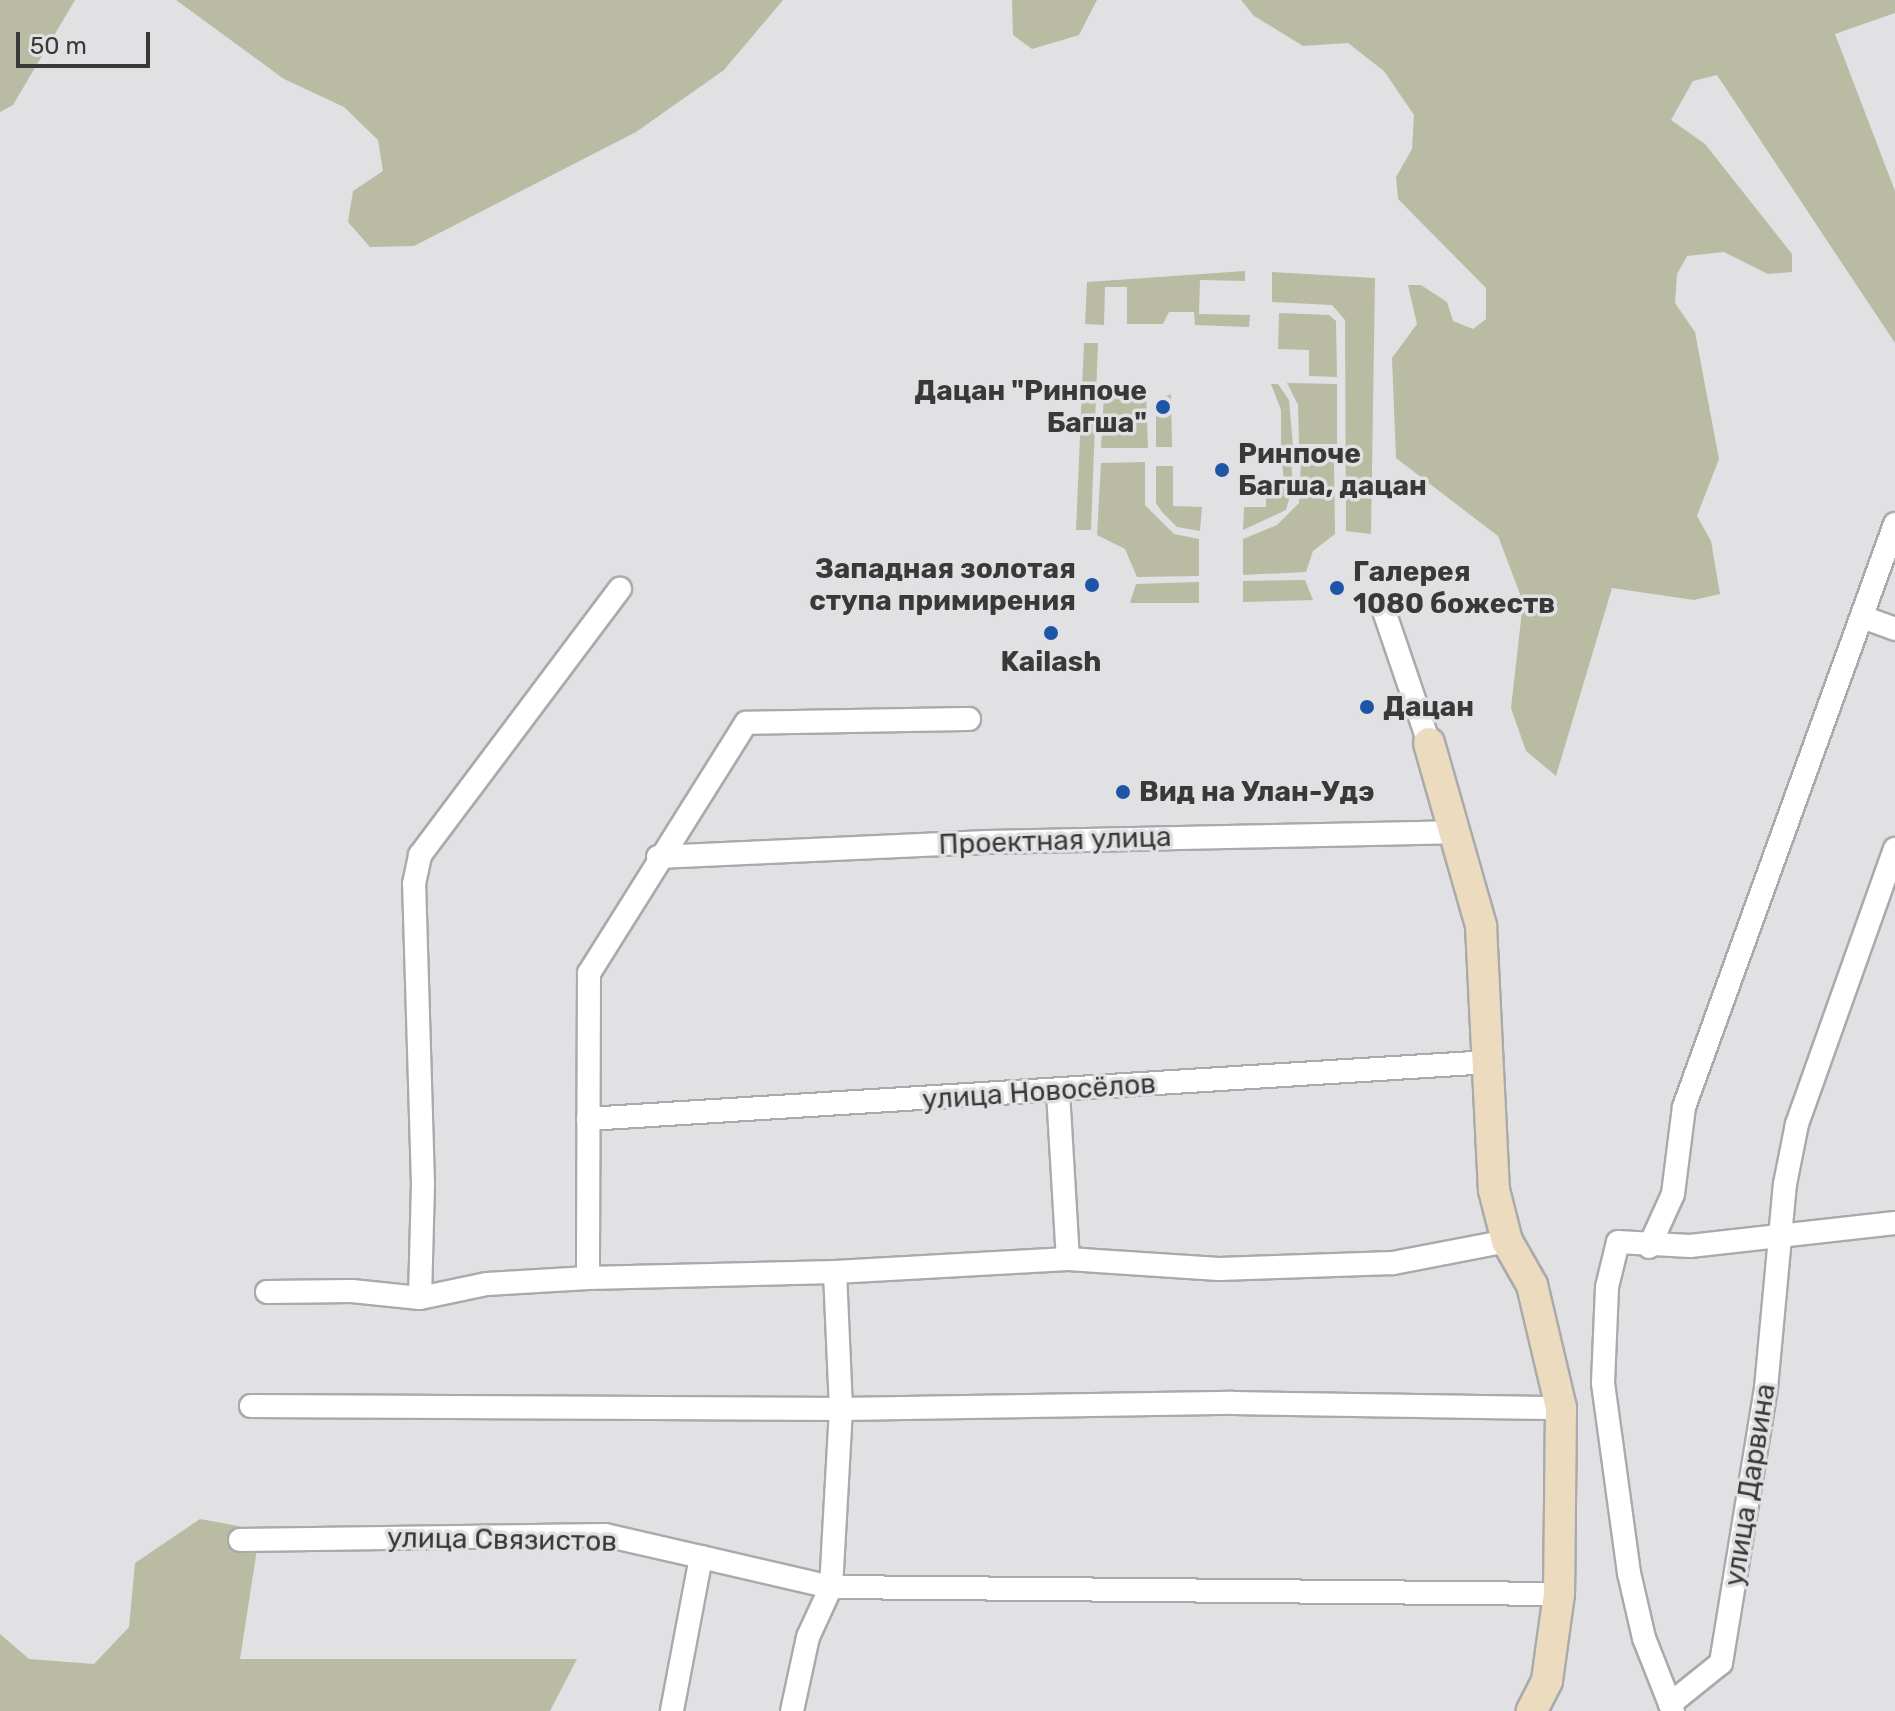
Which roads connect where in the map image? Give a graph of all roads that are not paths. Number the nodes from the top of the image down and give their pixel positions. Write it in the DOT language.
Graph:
graph roads {
  1 [pos="1895,524"];
  2 [pos="620,589"];
  3 [pos="1383,608"];
  4 [pos="1865,618"];
  5 [pos="1895,629"];
  6 [pos="969,719"];
  7 [pos="1429,743"];
  8 [pos="1453,832"];
  9 [pos="1895,849"];
  10 [pos="658,857"];
  11 [pos="1489,1062"];
  12 [pos="1058,1092"];
  13 [pos="588,1119"];
  14 [pos="1895,1223"];
  15 [pos="1784,1233"];
  16 [pos="1507,1241"];
  17 [pos="1649,1247"];
  18 [pos="1068,1259"];
  19 [pos="835,1272"];
  20 [pos="588,1278"];
  21 [pos="267,1292"];
  22 [pos="420,1298"];
  23 [pos="251,1406"];
  24 [pos="1561,1408"];
  25 [pos="841,1409"];
  26 [pos="240,1540"];
  27 [pos="701,1557"];
  28 [pos="831,1587"];
  29 [pos="1559,1594"];
  30 [pos="1671,1708"];
  31 [pos="672,1711"];
  32 [pos="792,1711"];
  33 [pos="1532,1711"];
  1 -- 4 [label="street"];
  2 -- 22 [label="street"];
  3 -- 7 [label="street"];
  4 -- 5 [label="street"];
  4 -- 17 [label="street"];
  6 -- 10 [label="street"];
  7 -- 8 [label="street"];
  8 -- 10 [label="street, Проектная улица"];
  8 -- 11 [label="street"];
  9 -- 15 [label="street, улица Дарвина"];
  10 -- 13 [label="street"];
  11 -- 12 [label="street, улица Новосёлов"];
  11 -- 16 [label="street"];
  12 -- 13 [label="street, улица Новосёлов"];
  12 -- 18 [label="street"];
  13 -- 20 [label="street"];
  14 -- 15 [label="street"];
  15 -- 17 [label="street"];
  15 -- 30 [label="street, улица Дарвина"];
  16 -- 18 [label="street"];
  16 -- 24 [label="street"];
  17 -- 30 [label="street"];
  18 -- 19 [label="street"];
  19 -- 20 [label="street"];
  19 -- 25 [label="street"];
  20 -- 22 [label="street"];
  21 -- 22 [label="street"];
  23 -- 25 [label="street"];
  24 -- 25 [label="street"];
  24 -- 29 [label="street"];
  25 -- 28 [label="street"];
  26 -- 27 [label="street, улица Связистов"];
  27 -- 28 [label="street, улица Связистов"];
  27 -- 31 [label="street"];
  28 -- 29 [label="street, улица Связистов"];
  28 -- 32 [label="street"];
  29 -- 33 [label="street"];
}
